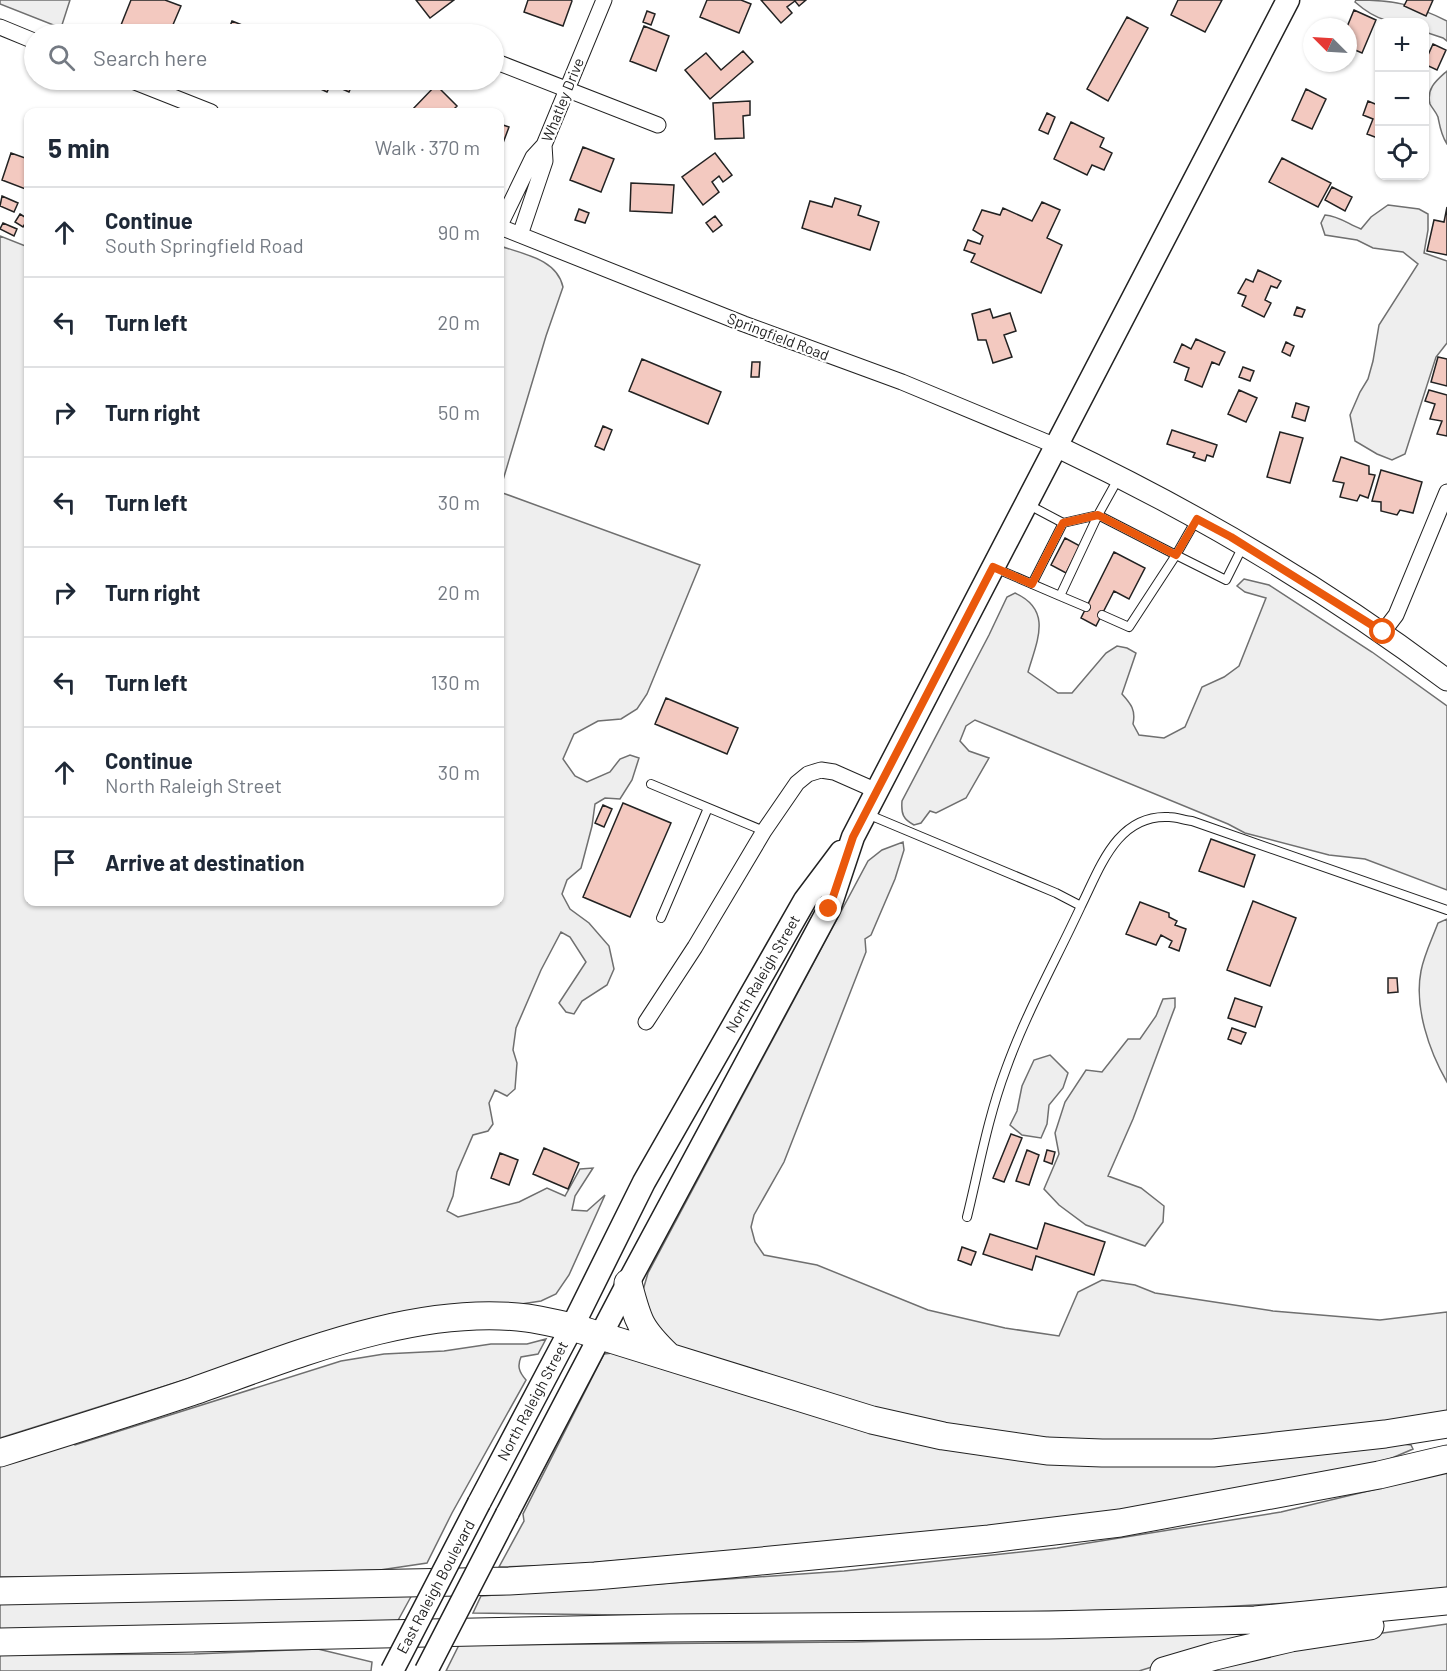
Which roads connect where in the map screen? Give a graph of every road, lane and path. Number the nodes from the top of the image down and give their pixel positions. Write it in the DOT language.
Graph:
graph roads {
  1 [pos="604,0"];
  2 [pos="1288,0"];
  3 [pos="0,27"];
  4 [pos="24,37"];
  5 [pos="504,65"];
  6 [pos="155,90"];
  7 [pos="567,90"];
  8 [pos="201,108"];
  9 [pos="658,125"];
  10 [pos="544,145"];
  11 [pos="504,218"];
  12 [pos="504,228"];
  13 [pos="520,235"];
  14 [pos="1056,446"];
  15 [pos="1119,477"];
  16 [pos="1447,492"];
  17 [pos="1026,504"];
  18 [pos="1098,515"];
  19 [pos="1197,519"];
  20 [pos="1063,523"];
  21 [pos="1244,545"];
  22 [pos="1176,555"];
  23 [pos="993,567"];
  24 [pos="1032,584"];
  25 [pos="1060,596"];
  26 [pos="1086,607"];
  27 [pos="1102,615"];
  28 [pos="1383,632"];
  29 [pos="1447,680"];
  30 [pos="651,784"];
  31 [pos="877,791"];
  32 [pos="708,807"];
  33 [pos="865,813"];
  34 [pos="764,831"];
  35 [pos="853,837"];
  36 [pos="1081,906"];
  37 [pos="1447,909"];
  38 [pos="661,918"];
  39 [pos="646,1022"];
  40 [pos="967,1217"];
  41 [pos="628,1283"];
  42 [pos="572,1327"];
  43 [pos="601,1336"];
  44 [pos="669,1357"];
  45 [pos="1447,1424"];
  46 [pos="0,1454"];
  47 [pos="1447,1459"];
  48 [pos="479,1503"];
  49 [pos="507,1514"];
  50 [pos="0,1592"];
  51 [pos="1447,1601"];
  52 [pos="1447,1613"];
  53 [pos="0,1642"];
  54 [pos="392,1671"];
  55 [pos="426,1671"];
  56 [pos="1164,1671"];
  1 -- 7 [label="street, Whatley Drive"];
  2 -- 14 [label="main road"];
  3 -- 4 [label="street"];
  5 -- 7 [label="street"];
  6 -- 8 [label="street"];
  7 -- 9 [label="street"];
  7 -- 10 [label="street, Whatley Drive"];
  10 -- 11 [label="street"];
  10 -- 13 [label="street, Whatley Drive"];
  12 -- 13 [label="street, Springfield Road"];
  13 -- 14 [label="street, Springfield Road"];
  14 -- 15 [label="main road"];
  14 -- 17 [label="main road"];
  15 -- 18 [label="lane"];
  15 -- 19 [label="main road"];
  16 -- 28 [label="street"];
  17 -- 20 [label="lane"];
  17 -- 23 [label="main road"];
  18 -- 20 [label="lane"];
  18 -- 22 [label="lane"];
  18 -- 25 [label="lane"];
  19 -- 21 [label="main road"];
  19 -- 22 [label="lane"];
  20 -- 24 [label="lane"];
  21 -- 22 [label="lane"];
  21 -- 28 [label="main road"];
  22 -- 27 [label="lane"];
  23 -- 24 [label="lane"];
  23 -- 31 [label="main road"];
  24 -- 25 [label="lane"];
  25 -- 26 [label="lane"];
  28 -- 29 [label="main road"];
  30 -- 32 [label="lane"];
  31 -- 33 [label="main road"];
  31 -- 34 [label="street"];
  32 -- 34 [label="lane"];
  32 -- 38 [label="lane"];
  33 -- 35 [label="main road"];
  33 -- 36 [label="lane"];
  34 -- 39 [label="street"];
  35 -- 41 [label="main road, North Raleigh Street"];
  35 -- 42 [label="main road, North Raleigh Street"];
  36 -- 37 [label="lane"];
  36 -- 40 [label="lane"];
  41 -- 43 [label="main road, North Raleigh Street"];
  41 -- 44 [label="highway"];
  42 -- 43 [label="highway"];
  42 -- 46 [label="highway"];
  42 -- 48 [label="main road, North Raleigh Street"];
  43 -- 44 [label="highway"];
  43 -- 49 [label="main road, North Raleigh Street"];
  44 -- 45 [label="highway"];
  47 -- 50 [label="highway"];
  48 -- 54 [label="main road, East Raleigh Boulevard, bridge"];
  49 -- 55 [label="main road, East Raleigh Boulevard, bridge"];
  51 -- 53 [label="highway"];
  52 -- 56 [label="highway"];
}
